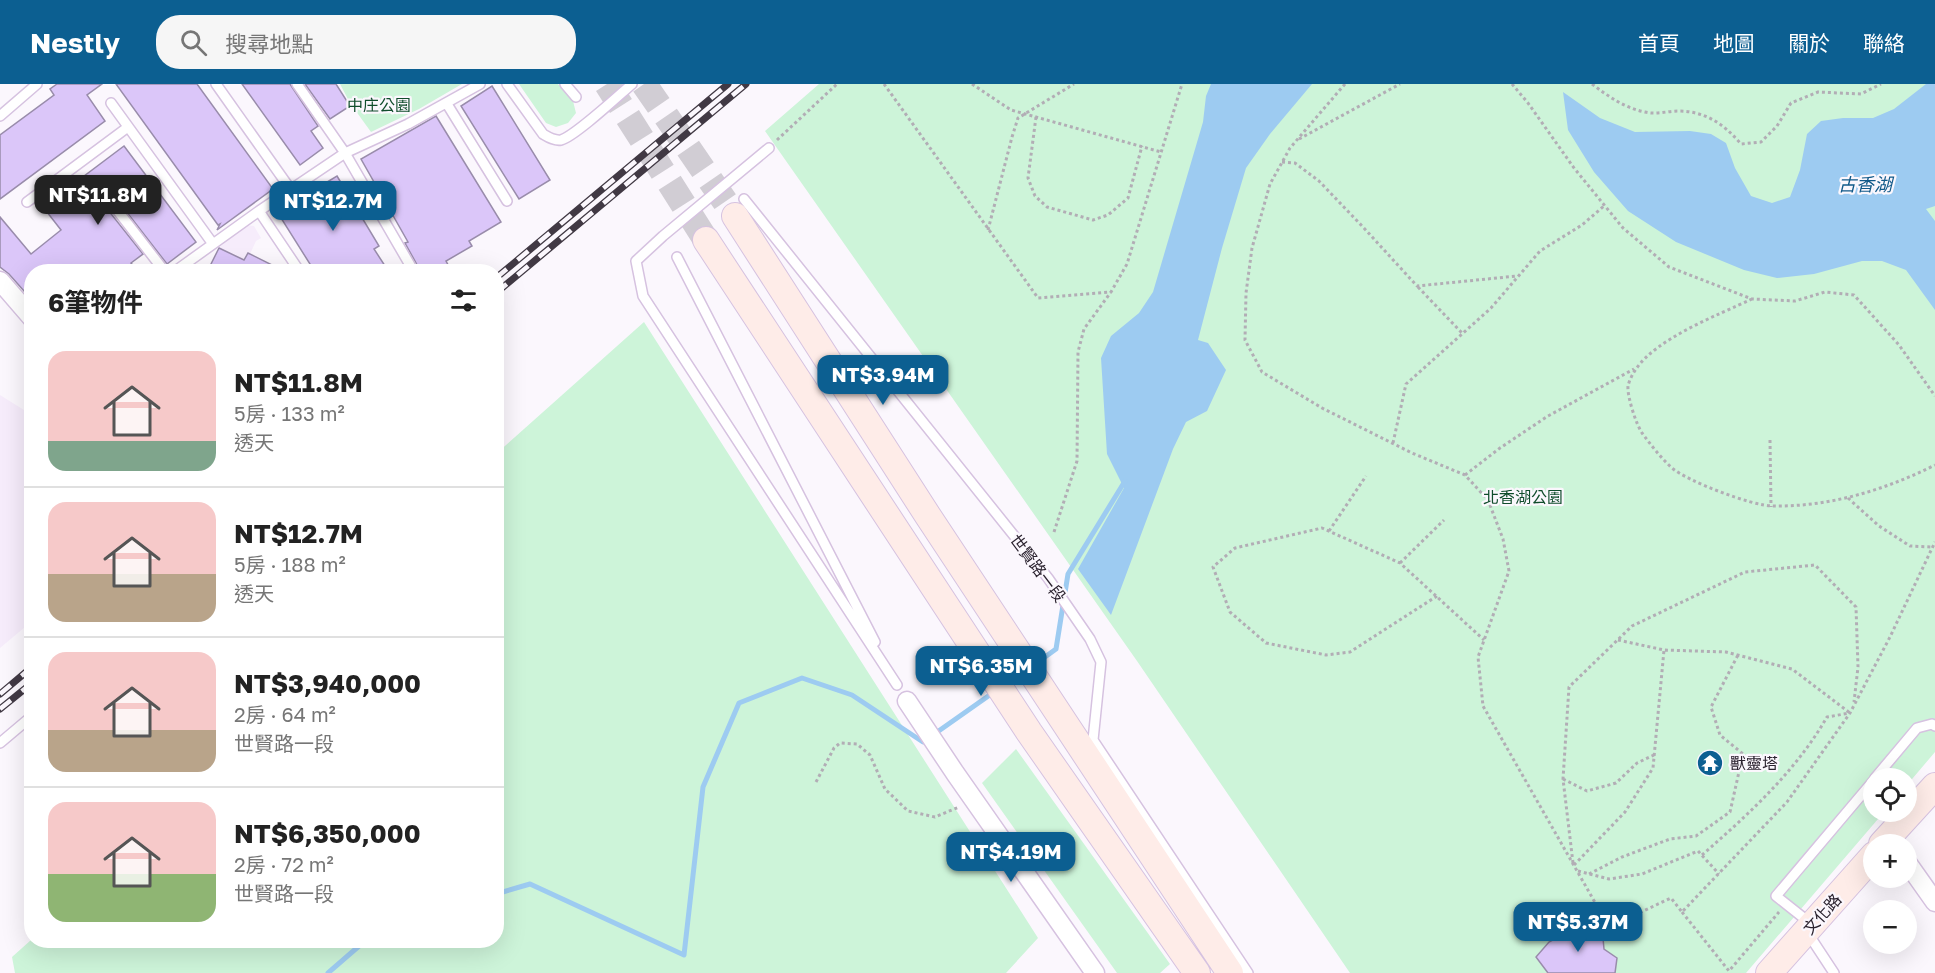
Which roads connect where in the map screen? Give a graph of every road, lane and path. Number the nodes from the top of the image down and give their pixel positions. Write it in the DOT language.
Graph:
graph roads {
  1 [pos="37,84"];
  2 [pos="216,84"];
  3 [pos="297,84"];
  4 [pos="480,84"];
  5 [pos="507,84"];
  6 [pos="565,84"];
  7 [pos="632,84"];
  8 [pos="837,84"];
  9 [pos="884,84"];
  10 [pos="972,84"];
  11 [pos="1074,84"];
  12 [pos="1182,84"];
  13 [pos="1345,84"];
  14 [pos="1400,84"];
  15 [pos="1512,84"];
  16 [pos="1592,84"];
  17 [pos="1881,84"];
  18 [pos="576,97"];
  19 [pos="111,104"];
  20 [pos="447,104"];
  21 [pos="0,116"];
  22 [pos="1036,117"];
  23 [pos="128,127"];
  24 [pos="1297,141"];
  25 [pos="1142,146"];
  26 [pos="769,148"];
  27 [pos="1161,152"];
  28 [pos="345,153"];
  29 [pos="1282,162"];
  30 [pos="291,190"];
  31 [pos="507,201"];
  32 [pos="27,202"];
  33 [pos="114,206"];
  34 [pos="1605,206"];
  35 [pos="739,207"];
  36 [pos="259,211"];
  37 [pos="988,230"];
  38 [pos="706,240"];
  39 [pos="213,244"];
  40 [pos="677,257"];
  41 [pos="159,264"];
  42 [pos="185,264"];
  43 [pos="295,264"];
  44 [pos="409,264"];
  45 [pos="1517,276"];
  46 [pos="0,281"];
  47 [pos="1417,286"];
  48 [pos="1111,292"];
  49 [pos="1752,299"];
  50 [pos="24,309"];
  51 [pos="1462,333"];
  52 [pos="1636,369"];
  53 [pos="1935,396"];
  54 [pos="1770,440"];
  55 [pos="1393,443"];
  56 [pos="1935,465"];
  57 [pos="1465,475"];
  58 [pos="1366,476"];
  59 [pos="1848,498"];
  60 [pos="1771,507"];
  61 [pos="1444,520"];
  62 [pos="1329,531"];
  63 [pos="1054,532"];
  64 [pos="1935,542"];
  65 [pos="1933,547"];
  66 [pos="1400,563"];
  67 [pos="1437,597"];
  68 [pos="1484,640"];
  69 [pos="1618,640"];
  70 [pos="1664,650"];
  71 [pos="1738,655"];
  72 [pos="902,693"];
  73 [pos="1853,707"];
  74 [pos="1850,713"];
  75 [pos="24,722"];
  76 [pos="1935,726"];
  77 [pos="0,742"];
  78 [pos="1654,755"];
  79 [pos="1883,768"];
  80 [pos="1563,779"];
  81 [pos="816,782"];
  82 [pos="1935,786"];
  83 [pos="1863,792"];
  84 [pos="974,801"];
  85 [pos="1894,834"];
  86 [pos="1702,855"];
  87 [pos="1574,865"];
  88 [pos="1863,869"];
  89 [pos="1576,870"];
  90 [pos="1589,874"];
  91 [pos="1719,874"];
  92 [pos="1917,877"];
  93 [pos="1935,902"];
  94 [pos="1786,904"];
  95 [pos="1682,912"];
  96 [pos="1810,928"];
  97 [pos="1219,968"];
  98 [pos="1095,973"];
  99 [pos="1197,973"];
  100 [pos="1248,973"];
  101 [pos="1769,973"];
  102 [pos="1834,973"];
  1 -- 21 [label="lane"];
  2 -- 30 [label="lane"];
  3 -- 28 [label="lane"];
  4 -- 20 [label="lane"];
  5 -- 7 [label="lane"];
  6 -- 18 [label="lane"];
  8 -- 26 [label="path"];
  9 -- 37 [label="path"];
  10 -- 22 [label="path"];
  11 -- 37 [label="path"];
  12 -- 27 [label="path"];
  13 -- 24 [label="path"];
  14 -- 24 [label="path"];
  15 -- 34 [label="path"];
  16 -- 17 [label="path"];
  19 -- 23 [label="lane"];
  20 -- 28 [label="lane"];
  20 -- 31 [label="lane"];
  22 -- 25 [label="path"];
  22 -- 25 [label="path"];
  23 -- 32 [label="lane"];
  23 -- 39 [label="lane"];
  24 -- 29 [label="path"];
  25 -- 27 [label="path"];
  26 -- 72 [label="lane"];
  27 -- 48 [label="path"];
  28 -- 30 [label="lane"];
  28 -- 44 [label="lane"];
  29 -- 47 [label="path"];
  29 -- 55 [label="path"];
  30 -- 36 [label="lane"];
  33 -- 41 [label="lane"];
  34 -- 45 [label="path"];
  34 -- 49 [label="path"];
  35 -- 97 [label="street, 世賢路一段"];
  35 -- 100 [label="lane, 世賢路一段"];
  36 -- 39 [label="lane"];
  36 -- 43 [label="lane"];
  37 -- 48 [label="path"];
  38 -- 99 [label="street"];
  39 -- 42 [label="lane"];
  40 -- 72 [label="lane"];
  45 -- 47 [label="path"];
  45 -- 51 [label="path"];
  46 -- 50 [label="street"];
  47 -- 51 [label="path"];
  48 -- 63 [label="path"];
  49 -- 52 [label="path"];
  49 -- 53 [label="path"];
  51 -- 55 [label="path"];
  52 -- 57 [label="path"];
  52 -- 60 [label="path"];
  54 -- 60 [label="path"];
  55 -- 57 [label="path"];
  56 -- 59 [label="path"];
  57 -- 68 [label="path"];
  58 -- 62 [label="path"];
  59 -- 60 [label="path"];
  59 -- 65 [label="path"];
  61 -- 66 [label="path"];
  62 -- 66 [label="path"];
  62 -- 67 [label="path"];
  64 -- 65 [label="path"];
  65 -- 73 [label="path"];
  66 -- 67 [label="path"];
  67 -- 68 [label="path"];
  68 -- 87 [label="path"];
  69 -- 70 [label="path"];
  69 -- 73 [label="path"];
  69 -- 80 [label="path"];
  70 -- 71 [label="path"];
  70 -- 78 [label="path"];
  71 -- 74 [label="path"];
  71 -- 90 [label="path"];
  72 -- 84 [label="street"];
  73 -- 74 [label="path"];
  74 -- 86 [label="path"];
  74 -- 91 [label="path"];
  75 -- 77 [label="lane"];
  76 -- 79 [label="lane"];
  78 -- 80 [label="path"];
  78 -- 87 [label="path"];
  80 -- 87 [label="path"];
  81 -- 84 [label="path"];
  82 -- 85 [label="street, 文化路"];
  83 -- 94 [label="lane"];
  84 -- 98 [label="street"];
  86 -- 90 [label="path"];
  86 -- 91 [label="path"];
  87 -- 89 [label="path"];
  88 -- 96 [label="street, 文化路"];
  89 -- 90 [label="path"];
  89 -- 95 [label="path"];
  91 -- 95 [label="path"];
  92 -- 93 [label="street"];
  94 -- 95 [label="path"];
  94 -- 96 [label="lane"];
  96 -- 101 [label="street, 文化路"];
  96 -- 102 [label="lane"];
}
